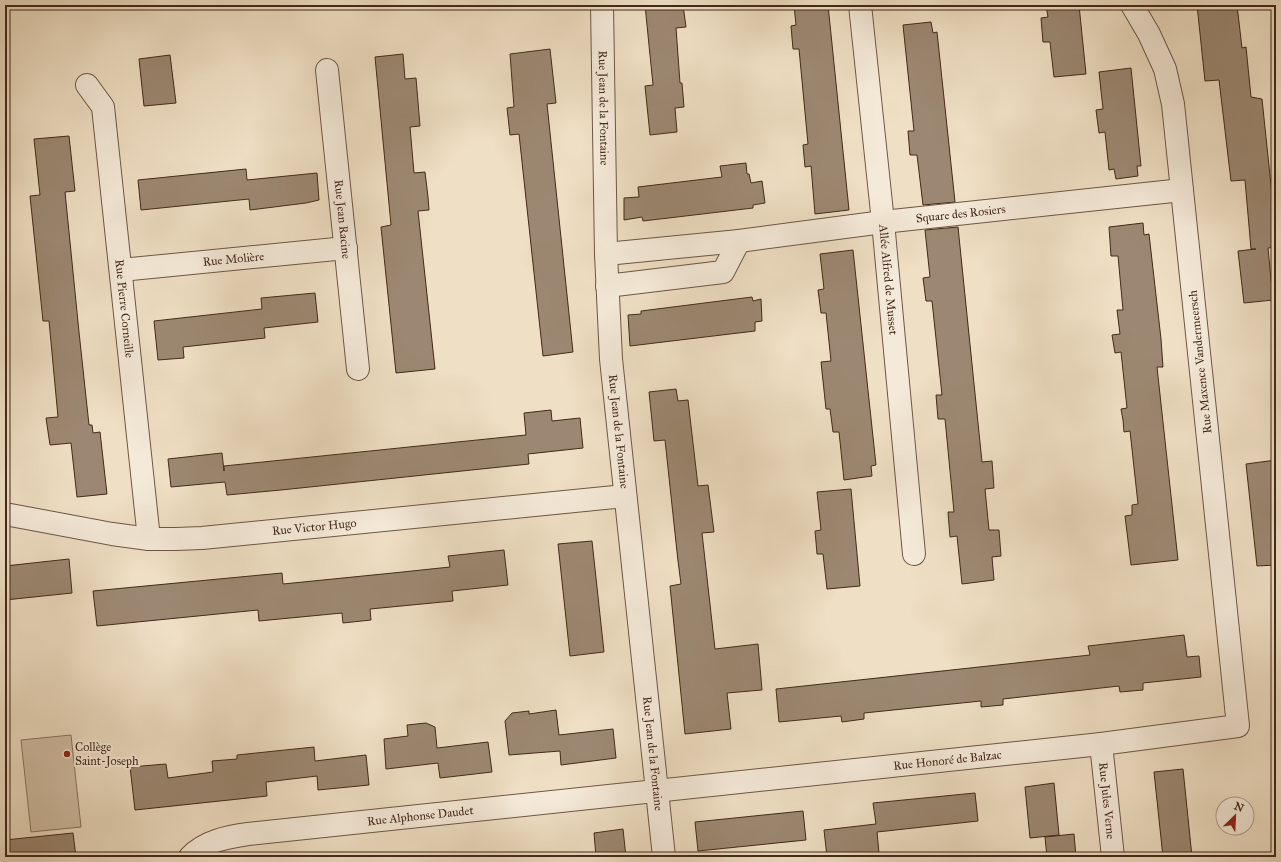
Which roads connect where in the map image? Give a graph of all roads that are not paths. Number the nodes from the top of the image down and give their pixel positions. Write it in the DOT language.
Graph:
graph roads {
  1 [pos="602,5"];
  2 [pos="860,5"];
  3 [pos="1132,5"];
  4 [pos="328,70"];
  5 [pos="87,85"];
  6 [pos="1182,190"];
  7 [pos="883,222"];
  8 [pos="739,240"];
  9 [pos="346,248"];
  10 [pos="606,254"];
  11 [pos="121,270"];
  12 [pos="607,286"];
  13 [pos="358,369"];
  14 [pos="625,496"];
  15 [pos="5,514"];
  16 [pos="149,538"];
  17 [pos="914,554"];
  18 [pos="1238,726"];
  19 [pos="1101,744"];
  20 [pos="656,790"];
  21 [pos="190,857"];
  22 [pos="664,857"];
  23 [pos="1113,857"];
  1 -- 10 [label="street, Rue Jean de la Fontaine"];
  2 -- 7 [label="street, Allée Alfred de Musset"];
  3 -- 6 [label="street, Rue Maxence Vandermeersch"];
  4 -- 9 [label="street, Rue Jean Racine"];
  5 -- 11 [label="street, Rue Pierre Corneille"];
  6 -- 7 [label="street, Square des Rosiers"];
  6 -- 18 [label="street, Rue Maxence Vandermeersch"];
  7 -- 8 [label="street, Square des Rosiers"];
  7 -- 17 [label="street, Allée Alfred de Musset"];
  8 -- 10 [label="street, Square des Rosiers"];
  8 -- 12 [label="street"];
  9 -- 11 [label="street, Rue Molière"];
  9 -- 13 [label="street, Rue Jean Racine"];
  10 -- 12 [label="street, Rue Jean de la Fontaine"];
  11 -- 16 [label="street, Rue Pierre Corneille"];
  12 -- 14 [label="street, Rue Jean de la Fontaine"];
  14 -- 16 [label="street, Rue Victor Hugo"];
  14 -- 20 [label="street, Rue Jean de la Fontaine"];
  15 -- 16 [label="street, Rue Victor Hugo"];
  18 -- 19 [label="street, Rue Honoré de Balzac"];
  19 -- 20 [label="street, Rue Honoré de Balzac"];
  19 -- 23 [label="street, Rue Jules Verne"];
  20 -- 21 [label="street, Rue Alphonse Daudet"];
  20 -- 22 [label="street, Rue Jean de la Fontaine"];
}
